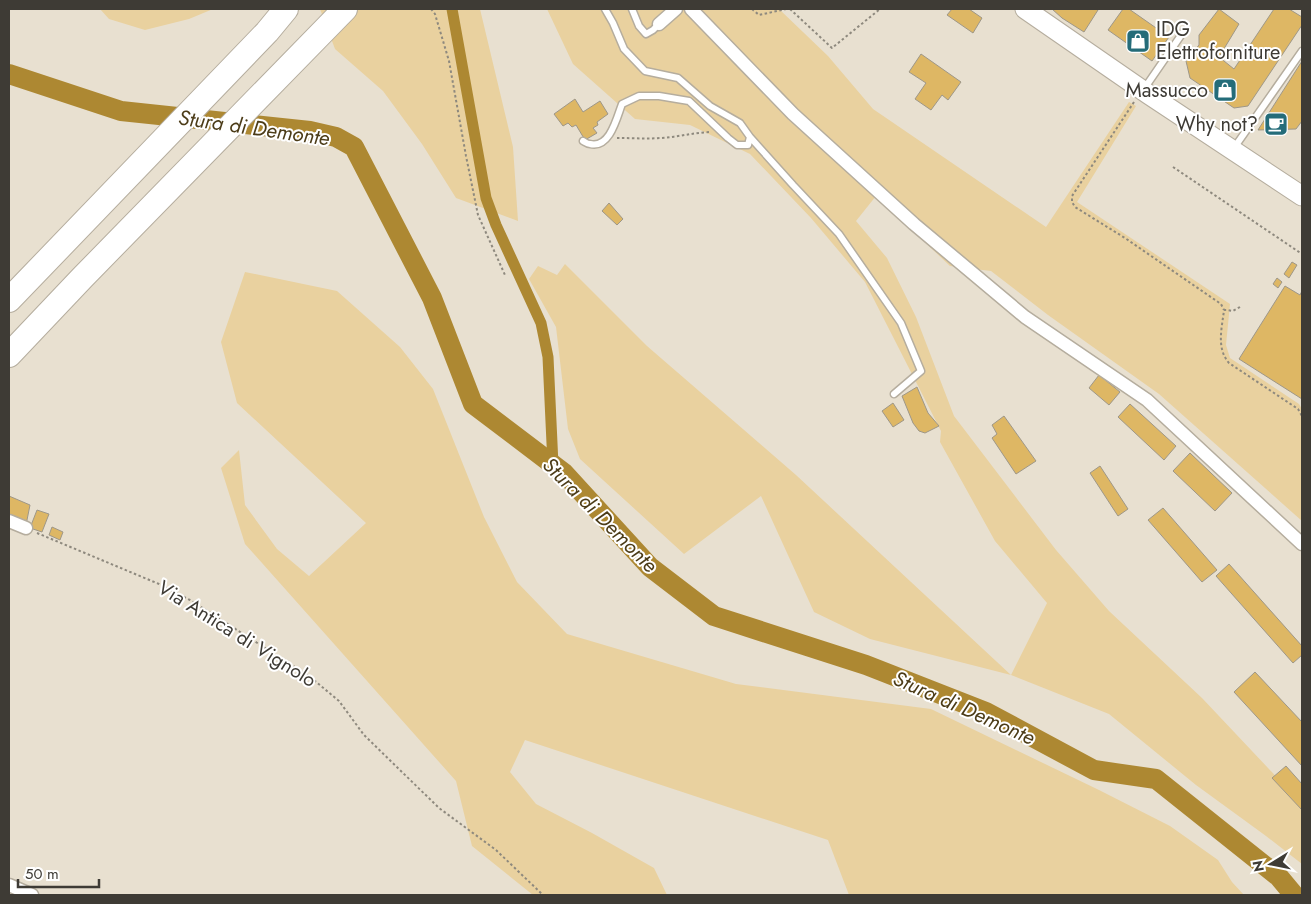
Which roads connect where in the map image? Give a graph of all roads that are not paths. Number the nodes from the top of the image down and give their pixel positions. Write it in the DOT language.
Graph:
graph roads {
  1 [pos="286,9"];
  2 [pos="297,9"];
  3 [pos="326,9"];
  4 [pos="345,9"];
  5 [pos="605,9"];
  6 [pos="632,9"];
  7 [pos="676,9"];
  8 [pos="691,9"];
  9 [pos="1024,9"];
  10 [pos="659,24"];
  11 [pos="1184,31"];
  12 [pos="267,32"];
  13 [pos="1302,51"];
  14 [pos="284,70"];
  15 [pos="1144,90"];
  16 [pos="750,137"];
  17 [pos="582,141"];
  18 [pos="1233,149"];
  19 [pos="1302,196"];
  20 [pos="9,300"];
  21 [pos="9,355"];
  22 [pos="894,394"];
  23 [pos="9,521"];
  24 [pos="26,528"];
  25 [pos="1302,544"];
  26 [pos="9,885"];
  27 [pos="32,895"];
  1 -- 12 [label="highway"];
  2 -- 12 [label="highway"];
  3 -- 14 [label="highway"];
  4 -- 14 [label="highway"];
  5 -- 16 [label="lane"];
  6 -- 10 [label="lane"];
  7 -- 10 [label="street"];
  8 -- 25 [label="street"];
  9 -- 15 [label="main road"];
  11 -- 15 [label="lane"];
  12 -- 20 [label="highway"];
  13 -- 18 [label="lane"];
  14 -- 21 [label="highway"];
  15 -- 18 [label="main road"];
  16 -- 17 [label="lane"];
  16 -- 22 [label="lane"];
  18 -- 19 [label="main road"];
  23 -- 24 [label="street"];
  26 -- 27 [label="street"];
}
